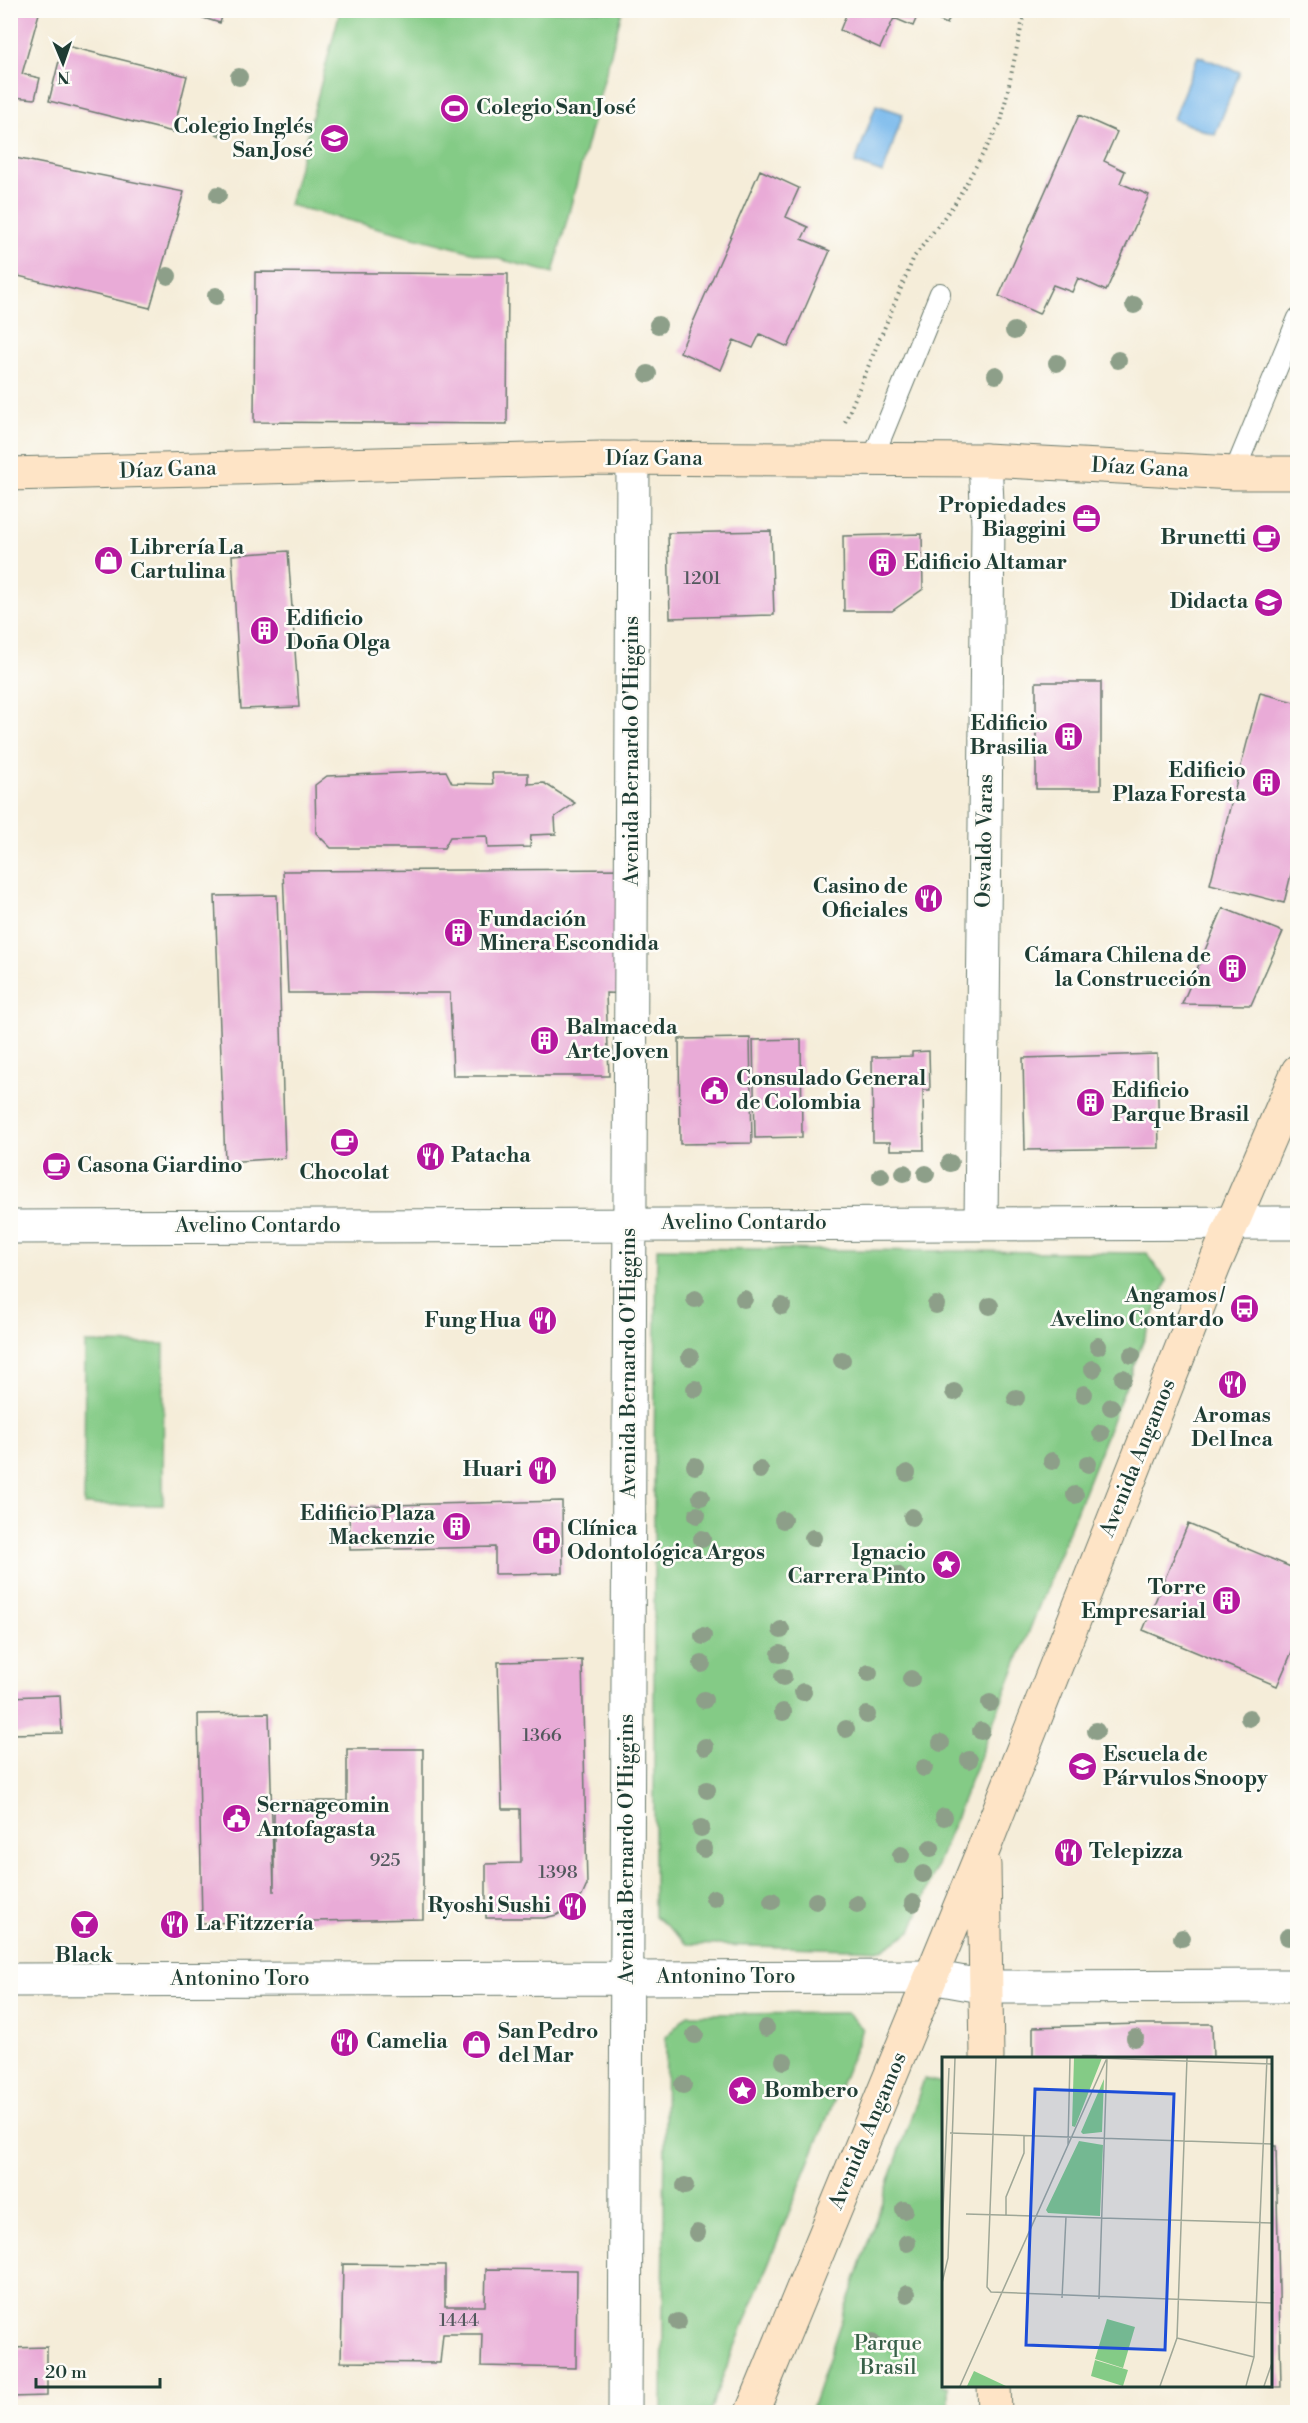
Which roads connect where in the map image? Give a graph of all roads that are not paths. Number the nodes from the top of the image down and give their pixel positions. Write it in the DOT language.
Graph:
graph roads {
  1 [pos="940,293"];
  2 [pos="1298,318"];
  3 [pos="633,458"];
  4 [pos="872,460"];
  5 [pos="985,460"];
  6 [pos="1233,473"];
  7 [pos="1298,473"];
  8 [pos="10,474"];
  9 [pos="1298,1071"];
  10 [pos="981,1222"];
  11 [pos="1232,1223"];
  12 [pos="1298,1223"];
  13 [pos="630,1224"];
  14 [pos="10,1227"];
  15 [pos="984,1848"];
  16 [pos="931,1977"];
  17 [pos="627,1978"];
  18 [pos="10,1980"];
  19 [pos="1298,1986"];
  20 [pos="987,1987"];
  21 [pos="987,2057"];
  22 [pos="994,2387"];
  23 [pos="625,2412"];
  24 [pos="752,2412"];
  25 [pos="994,2412"];
  1 -- 4 [label="lane"];
  2 -- 6 [label="lane"];
  3 -- 4 [label="main road, Díaz Gana"];
  3 -- 8 [label="main road, Díaz Gana"];
  3 -- 13 [label="street, Avenida Bernardo O'Higgins"];
  4 -- 5 [label="main road, Díaz Gana"];
  5 -- 6 [label="main road, Díaz Gana"];
  5 -- 10 [label="street, Osvaldo Varas"];
  6 -- 7 [label="main road, Díaz Gana"];
  9 -- 11 [label="main road, Avenida Angamos"];
  10 -- 11 [label="street, Avelino Contardo"];
  10 -- 13 [label="street, Avelino Contardo"];
  11 -- 12 [label="street, Avelino Contardo"];
  11 -- 15 [label="main road, Avenida Angamos"];
  13 -- 14 [label="street, Avelino Contardo"];
  13 -- 17 [label="street, Avenida Bernardo O'Higgins"];
  15 -- 16 [label="main road, Avenida Angamos"];
  15 -- 20 [label="main road, Avenida Angamos"];
  16 -- 17 [label="street, Antonino Toro"];
  16 -- 20 [label="street, Antonino Toro"];
  16 -- 24 [label="main road, Avenida Angamos"];
  17 -- 18 [label="street, Antonino Toro"];
  17 -- 23 [label="street, Avenida Bernardo O'Higgins"];
  19 -- 20 [label="street, Antonino Toro"];
  20 -- 21 [label="main road, Avenida Angamos"];
  22 -- 25 [label="main road"];
}
